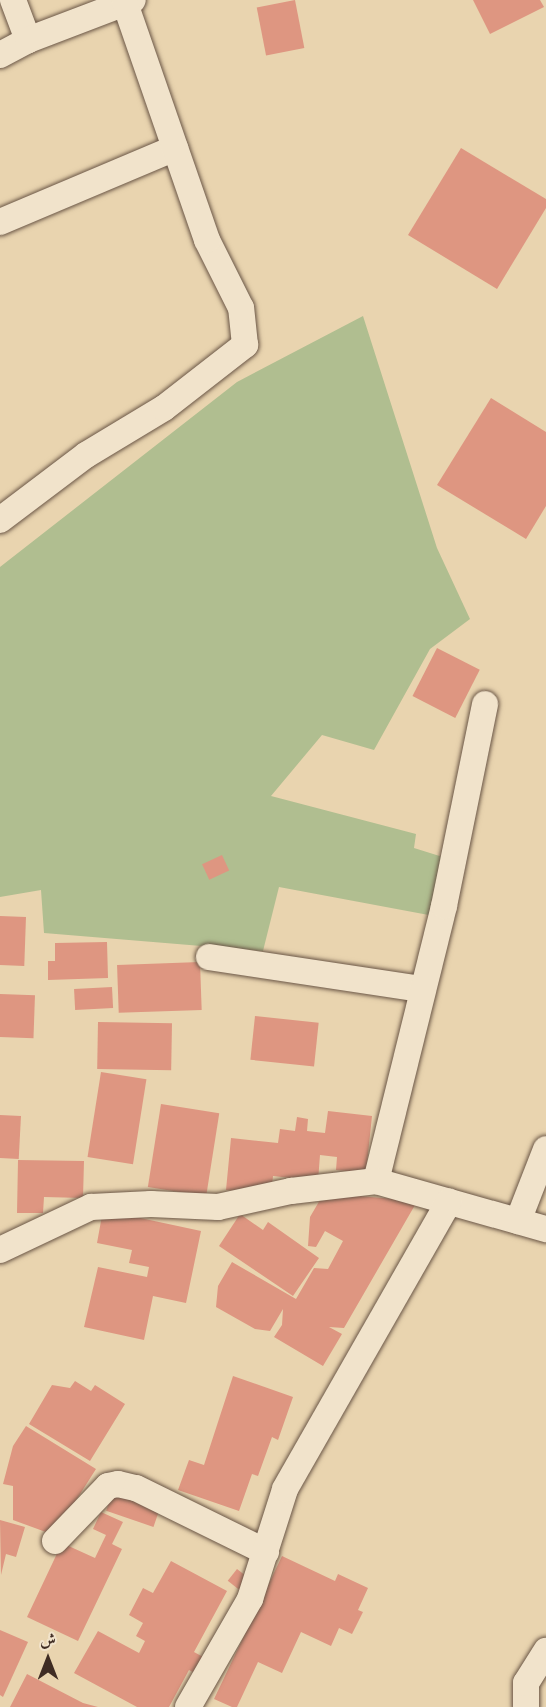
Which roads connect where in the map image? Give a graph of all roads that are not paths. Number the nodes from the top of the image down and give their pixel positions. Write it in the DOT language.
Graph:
graph roads {
  1 [pos="13,0"];
  2 [pos="129,2"];
  3 [pos="28,40"];
  4 [pos="0,55"];
  5 [pos="175,148"];
  6 [pos="0,222"];
  7 [pos="0,520"];
  8 [pos="485,704"];
  9 [pos="209,957"];
  10 [pos="421,989"];
  11 [pos="546,1149"];
  12 [pos="376,1181"];
  13 [pos="449,1202"];
  14 [pos="518,1221"];
  15 [pos="546,1229"];
  16 [pos="0,1250"];
  17 [pos="55,1541"];
  18 [pos="266,1552"];
  19 [pos="546,1652"];
  20 [pos="188,1707"];
  21 [pos="526,1707"];
  1 -- 3 [label="street"];
  2 -- 3 [label="street"];
  2 -- 5 [label="street"];
  3 -- 4 [label="street"];
  5 -- 6 [label="street"];
  5 -- 7 [label="street"];
  8 -- 10 [label="street"];
  9 -- 10 [label="street"];
  10 -- 12 [label="street"];
  11 -- 14 [label="street"];
  12 -- 13 [label="street"];
  12 -- 16 [label="street"];
  13 -- 14 [label="street"];
  13 -- 18 [label="street"];
  14 -- 15 [label="street"];
  17 -- 18 [label="street"];
  18 -- 20 [label="street"];
  19 -- 21 [label="street"];
}
